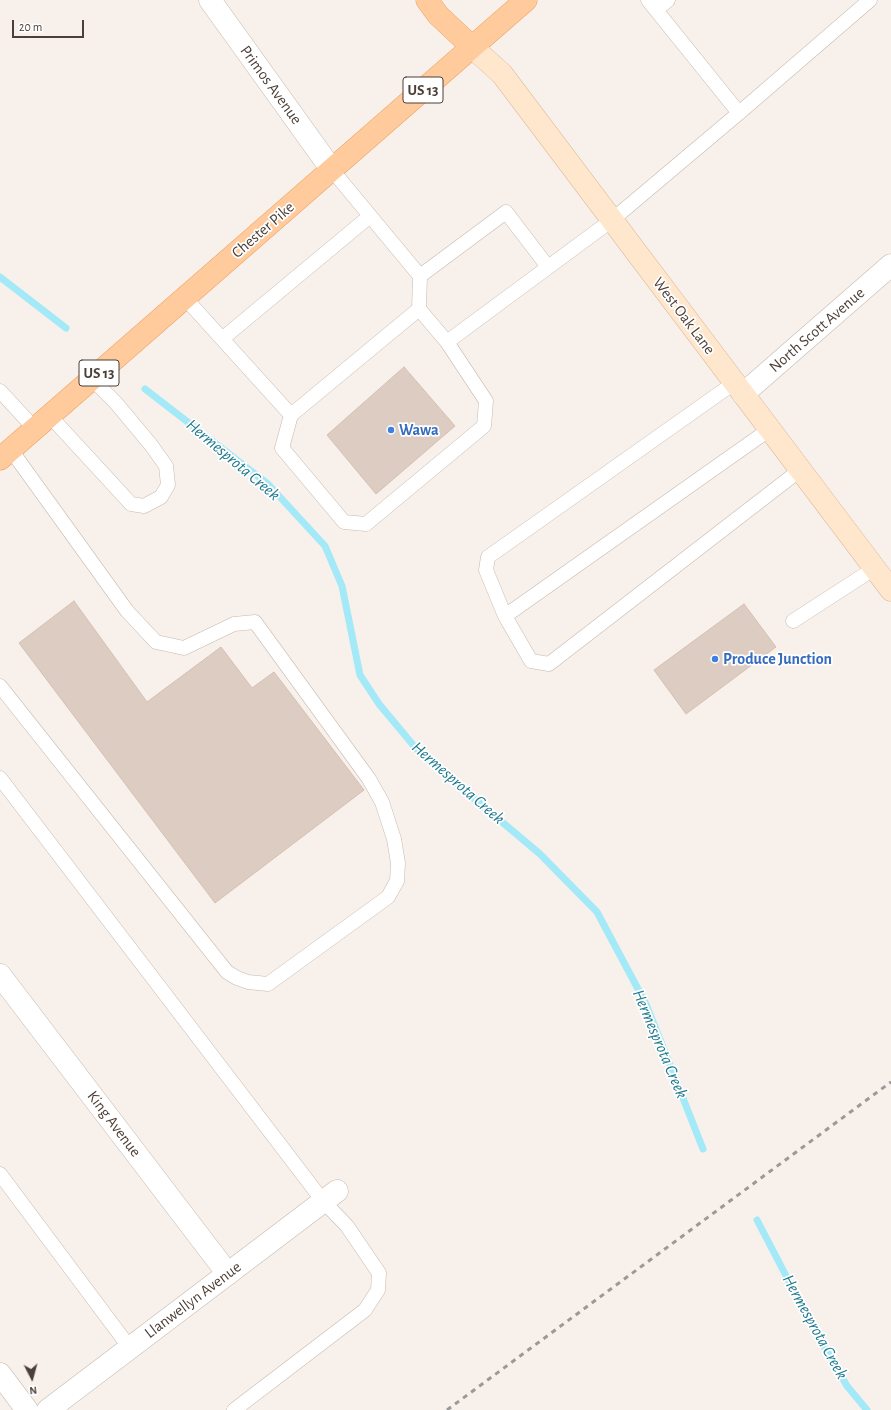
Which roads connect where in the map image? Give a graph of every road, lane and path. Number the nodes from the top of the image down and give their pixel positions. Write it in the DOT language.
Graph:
graph roads {
  1 [pos="210,0"];
  2 [pos="427,0"];
  3 [pos="526,0"];
  4 [pos="668,0"];
  5 [pos="870,0"];
  6 [pos="652,5"];
  7 [pos="472,47"];
  8 [pos="739,114"];
  9 [pos="332,170"];
  10 [pos="370,216"];
  11 [pos="612,220"];
  12 [pos="891,265"];
  13 [pos="548,267"];
  14 [pos="420,276"];
  15 [pos="185,298"];
  16 [pos="419,309"];
  17 [pos="222,339"];
  18 [pos="447,342"];
  19 [pos="92,378"];
  20 [pos="739,388"];
  21 [pos="0,391"];
  22 [pos="291,415"];
  23 [pos="43,422"];
  24 [pos="770,429"];
  25 [pos="5,455"];
  26 [pos="800,470"];
  27 [pos="874,568"];
  28 [pos="891,590"];
  29 [pos="505,616"];
  30 [pos="793,621"];
  31 [pos="0,686"];
  32 [pos="0,778"];
  33 [pos="0,975"];
  34 [pos="0,1174"];
  35 [pos="330,1196"];
  36 [pos="228,1274"];
  37 [pos="130,1348"];
  38 [pos="0,1374"];
  39 [pos="27,1410"];
  40 [pos="48,1410"];
  41 [pos="234,1410"];
  1 -- 9 [label="street, Primos Avenue"];
  2 -- 7 [label="main road"];
  3 -- 7 [label="main road, Chester Pike / US 13"];
  4 -- 6 [label="lane"];
  5 -- 8 [label="lane"];
  6 -- 8 [label="lane"];
  7 -- 9 [label="main road, Chester Pike / US 13"];
  7 -- 11 [label="main road, West Oak Lane"];
  8 -- 11 [label="lane"];
  9 -- 10 [label="lane"];
  9 -- 15 [label="main road, Chester Pike / US 13"];
  10 -- 14 [label="lane"];
  10 -- 17 [label="lane"];
  11 -- 13 [label="lane"];
  11 -- 20 [label="main road, West Oak Lane"];
  12 -- 20 [label="street, North Scott Avenue"];
  13 -- 14 [label="lane"];
  13 -- 18 [label="lane"];
  14 -- 16 [label="lane"];
  15 -- 17 [label="lane"];
  15 -- 19 [label="main road, Chester Pike / US 13"];
  16 -- 18 [label="lane"];
  16 -- 22 [label="lane"];
  17 -- 22 [label="lane"];
  18 -- 22 [label="lane"];
  19 -- 23 [label="main road, Chester Pike / US 13"];
  19 -- 23 [label="lane"];
  20 -- 24 [label="main road, West Oak Lane"];
  20 -- 29 [label="lane"];
  21 -- 23 [label="lane"];
  23 -- 25 [label="main road, Chester Pike / US 13"];
  24 -- 26 [label="main road, West Oak Lane"];
  24 -- 29 [label="lane"];
  25 -- 31 [label="lane"];
  26 -- 27 [label="main road, West Oak Lane"];
  26 -- 29 [label="lane"];
  27 -- 28 [label="main road, West Oak Lane"];
  27 -- 30 [label="lane"];
  32 -- 35 [label="lane"];
  33 -- 36 [label="street, King Avenue"];
  34 -- 37 [label="lane"];
  35 -- 36 [label="street, Llanwellyn Avenue"];
  35 -- 41 [label="lane"];
  36 -- 37 [label="street, Llanwellyn Avenue"];
  37 -- 40 [label="street, Llanwellyn Avenue"];
  38 -- 39 [label="street"];
}
